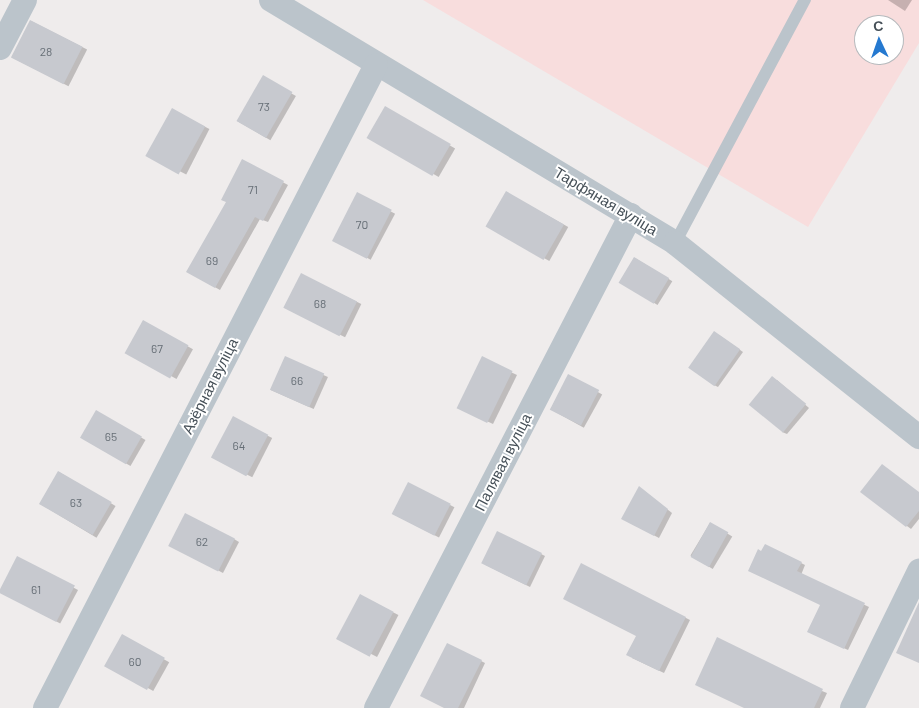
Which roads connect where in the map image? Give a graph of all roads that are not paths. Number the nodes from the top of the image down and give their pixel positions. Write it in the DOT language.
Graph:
graph roads {
  1 [pos="25,0"];
  2 [pos="271,0"];
  3 [pos="805,0"];
  4 [pos="0,48"];
  5 [pos="376,65"];
  6 [pos="631,215"];
  7 [pos="675,243"];
  8 [pos="919,437"];
  9 [pos="919,571"];
  10 [pos="45,708"];
  11 [pos="376,708"];
  12 [pos="852,708"];
  1 -- 4 [label="street"];
  2 -- 5 [label="street, Тарфяная вуліца"];
  3 -- 7 [label="lane"];
  5 -- 6 [label="street, Тарфяная вуліца"];
  5 -- 10 [label="street, Азёрная вуліца"];
  6 -- 7 [label="street, Тарфяная вуліца"];
  6 -- 11 [label="street, Палявая вуліца"];
  7 -- 8 [label="street, Тарфяная вуліца"];
  9 -- 12 [label="street"];
}
